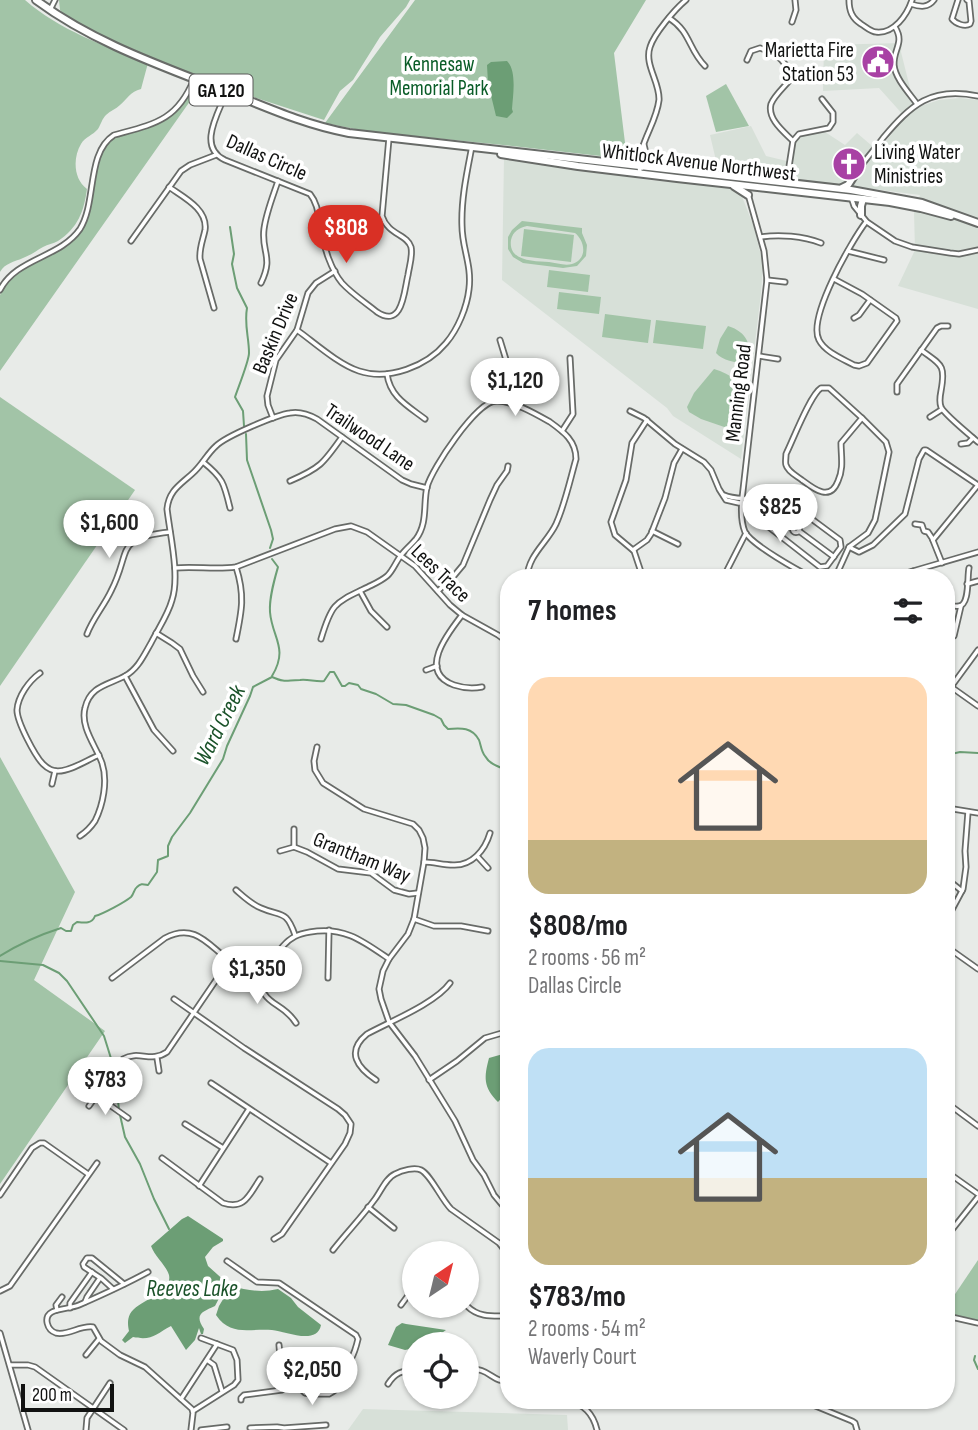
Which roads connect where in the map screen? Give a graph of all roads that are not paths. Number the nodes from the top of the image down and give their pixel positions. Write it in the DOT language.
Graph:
graph roads {
  1 [pos="36,0"];
  2 [pos="55,0"];
  3 [pos="686,0"];
  4 [pos="794,0"];
  5 [pos="849,0"];
  6 [pos="934,0"];
  7 [pos="958,0"];
  8 [pos="967,0"];
  9 [pos="912,2"];
  10 [pos="50,10"];
  11 [pos="669,18"];
  12 [pos="792,22"];
  13 [pos="894,27"];
  14 [pos="747,60"];
  15 [pos="705,66"];
  16 [pos="194,79"];
  17 [pos="227,92"];
  18 [pos="978,96"];
  19 [pos="821,99"];
  20 [pos="916,104"];
  21 [pos="388,138"];
  22 [pos="793,141"];
  23 [pos="471,148"];
  24 [pos="216,155"];
  25 [pos="641,168"];
  26 [pos="788,173"];
  27 [pos="855,174"];
  28 [pos="696,180"];
  29 [pos="278,181"];
  30 [pos="746,181"];
  31 [pos="777,181"];
  32 [pos="729,184"];
  33 [pos="794,184"];
  34 [pos="169,187"];
  35 [pos="756,187"];
  36 [pos="839,189"];
  37 [pos="851,194"];
  38 [pos="748,196"];
  39 [pos="863,199"];
  40 [pos="861,215"];
  41 [pos="867,222"];
  42 [pos="978,225"];
  43 [pos="761,237"];
  44 [pos="131,241"];
  45 [pos="821,243"];
  46 [pos="978,250"];
  47 [pos="848,251"];
  48 [pos="884,260"];
  49 [pos="335,271"];
  50 [pos="834,279"];
  51 [pos="767,280"];
  52 [pos="785,282"];
  53 [pos="261,283"];
  54 [pos="0,290"];
  55 [pos="870,300"];
  56 [pos="214,307"];
  57 [pos="854,318"];
  58 [pos="948,326"];
  59 [pos="297,330"];
  60 [pos="500,341"];
  61 [pos="921,350"];
  62 [pos="759,356"];
  63 [pos="570,358"];
  64 [pos="778,359"];
  65 [pos="387,373"];
  66 [pos="897,392"];
  67 [pos="495,401"];
  68 [pos="941,410"];
  69 [pos="630,411"];
  70 [pos="930,417"];
  71 [pos="273,418"];
  72 [pos="862,418"];
  73 [pos="425,419"];
  74 [pos="647,421"];
  75 [pos="562,431"];
  76 [pos="342,437"];
  77 [pos="973,438"];
  78 [pos="978,442"];
  79 [pos="961,444"];
  80 [pos="682,449"];
  81 [pos="202,462"];
  82 [pos="508,466"];
  83 [pos="290,481"];
  84 [pos="978,485"];
  85 [pos="427,488"];
  86 [pos="742,501"];
  87 [pos="760,502"];
  88 [pos="230,508"];
  89 [pos="806,515"];
  90 [pos="352,520"];
  91 [pos="915,524"];
  92 [pos="351,526"];
  93 [pos="797,528"];
  94 [pos="652,531"];
  95 [pos="170,532"];
  96 [pos="746,533"];
  97 [pos="933,540"];
  98 [pos="678,544"];
  99 [pos="849,547"];
  100 [pos="633,550"];
  101 [pos="978,552"];
  102 [pos="401,555"];
  103 [pos="834,557"];
  104 [pos="942,563"];
  105 [pos="236,567"];
  106 [pos="174,568"];
  107 [pos="969,568"];
  108 [pos="527,569"];
  109 [pos="640,569"];
  110 [pos="727,569"];
  111 [pos="798,569"];
  112 [pos="839,569"];
  113 [pos="920,569"];
  114 [pos="978,582"];
  115 [pos="967,584"];
  116 [pos="360,591"];
  117 [pos="438,591"];
  118 [pos="955,606"];
  119 [pos="961,606"];
  120 [pos="462,615"];
  121 [pos="387,628"];
  122 [pos="955,632"];
  123 [pos="156,633"];
  124 [pos="88,634"];
  125 [pos="500,636"];
  126 [pos="236,639"];
  127 [pos="321,639"];
  128 [pos="978,650"];
  129 [pos="437,666"];
  130 [pos="426,670"];
  131 [pos="40,673"];
  132 [pos="125,676"];
  133 [pos="955,678"];
  134 [pos="482,687"];
  135 [pos="955,689"];
  136 [pos="203,692"];
  137 [pos="978,706"];
  138 [pos="317,747"];
  139 [pos="173,751"];
  140 [pos="99,755"];
  141 [pos="55,771"];
  142 [pos="52,784"];
  143 [pos="955,810"];
  144 [pos="968,812"];
  145 [pos="978,813"];
  146 [pos="294,829"];
  147 [pos="489,833"];
  148 [pos="80,836"];
  149 [pos="294,848"];
  150 [pos="280,851"];
  151 [pos="477,856"];
  152 [pos="424,862"];
  153 [pos="488,868"];
  154 [pos="955,885"];
  155 [pos="236,890"];
  156 [pos="962,891"];
  157 [pos="418,892"];
  158 [pos="955,904"];
  159 [pos="414,919"];
  160 [pos="329,930"];
  161 [pos="488,931"];
  162 [pos="295,935"];
  163 [pos="955,953"];
  164 [pos="389,959"];
  165 [pos="229,961"];
  166 [pos="258,969"];
  167 [pos="978,969"];
  168 [pos="112,978"];
  169 [pos="328,978"];
  170 [pos="450,983"];
  171 [pos="174,999"];
  172 [pos="193,1013"];
  173 [pos="389,1022"];
  174 [pos="296,1023"];
  175 [pos="500,1034"];
  176 [pos="157,1058"];
  177 [pos="159,1072"];
  178 [pos="376,1080"];
  179 [pos="429,1080"];
  180 [pos="211,1083"];
  181 [pos="96,1096"];
  182 [pos="89,1105"];
  183 [pos="249,1109"];
  184 [pos="955,1109"];
  185 [pos="128,1118"];
  186 [pos="185,1124"];
  187 [pos="978,1126"];
  188 [pos="223,1148"];
  189 [pos="162,1158"];
  190 [pos="97,1163"];
  191 [pos="331,1163"];
  192 [pos="88,1175"];
  193 [pos="955,1178"];
  194 [pos="260,1179"];
  195 [pos="199,1186"];
  196 [pos="0,1195"];
  197 [pos="978,1196"];
  198 [pos="500,1202"];
  199 [pos="368,1207"];
  200 [pos="955,1226"];
  201 [pos="394,1228"];
  202 [pos="274,1239"];
  203 [pos="500,1244"];
  204 [pos="333,1250"];
  205 [pos="227,1261"];
  206 [pos="92,1272"];
  207 [pos="148,1272"];
  208 [pos="100,1278"];
  209 [pos="124,1283"];
  210 [pos="113,1289"];
  211 [pos="0,1291"];
  212 [pos="62,1297"];
  213 [pos="85,1302"];
  214 [pos="70,1308"];
  215 [pos="57,1311"];
  216 [pos="480,1314"];
  217 [pos="500,1316"];
  218 [pos="955,1318"];
  219 [pos="978,1323"];
  220 [pos="0,1333"];
  221 [pos="201,1338"];
  222 [pos="99,1339"];
  223 [pos="217,1344"];
  224 [pos="279,1345"];
  225 [pos="86,1355"];
  226 [pos="207,1360"];
  227 [pos="10,1365"];
  228 [pos="479,1368"];
  229 [pos="402,1371"];
  230 [pos="500,1380"];
  231 [pos="110,1383"];
  232 [pos="388,1384"];
  233 [pos="222,1391"];
  234 [pos="334,1391"];
  235 [pos="181,1399"];
  236 [pos="241,1400"];
  237 [pos="92,1408"];
  238 [pos="585,1409"];
  239 [pos="823,1409"];
  240 [pos="193,1410"];
  241 [pos="326,1425"];
  242 [pos="227,1427"];
  243 [pos="250,1428"];
  244 [pos="28,1430"];
  245 [pos="86,1430"];
  246 [pos="124,1430"];
  247 [pos="192,1430"];
  248 [pos="201,1430"];
  249 [pos="597,1430"];
  250 [pos="857,1430"];
  1 -- 10 [label="highway, GA 120"];
  2 -- 10 [label="street"];
  3 -- 11 [label="street"];
  4 -- 12 [label="street"];
  5 -- 13 [label="street"];
  6 -- 9 [label="street"];
  7 -- 8 [label="street"];
  9 -- 13 [label="street"];
  10 -- 16 [label="highway, Whitlock Avenue Northwest / GA 120"];
  11 -- 15 [label="street"];
  11 -- 25 [label="street"];
  13 -- 20 [label="street"];
  14 -- 22 [label="street"];
  16 -- 17 [label="highway, Whitlock Avenue Northwest / GA 120"];
  16 -- 54 [label="street"];
  17 -- 21 [label="highway, Whitlock Avenue Northwest / GA 120"];
  17 -- 24 [label="street, Dallas Circle"];
  18 -- 20 [label="street"];
  19 -- 22 [label="street"];
  20 -- 27 [label="street"];
  21 -- 23 [label="highway, Whitlock Avenue Northwest / GA 120"];
  21 -- 49 [label="street, Dallas Circle"];
  22 -- 26 [label="street"];
  23 -- 25 [label="highway, Whitlock Avenue Northwest / GA 120"];
  23 -- 65 [label="street"];
  24 -- 29 [label="street, Dallas Circle"];
  24 -- 34 [label="street"];
  25 -- 28 [label="highway, Whitlock Avenue Northwest / GA 120"];
  25 -- 30 [label="highway, Whitlock Avenue Northwest / GA 120"];
  26 -- 31 [label="street"];
  26 -- 33 [label="street"];
  27 -- 36 [label="highway"];
  27 -- 37 [label="street"];
  28 -- 30 [label="highway"];
  28 -- 32 [label="highway, Whitlock Avenue Northwest / GA 120"];
  29 -- 49 [label="street, Dallas Circle"];
  29 -- 53 [label="street"];
  30 -- 31 [label="highway, Whitlock Avenue Northwest / GA 120"];
  30 -- 32 [label="highway, Whitlock Avenue Northwest / GA 120"];
  30 -- 33 [label="highway"];
  30 -- 35 [label="highway, Whitlock Avenue Northwest / GA 120"];
  30 -- 38 [label="street, Manning Road"];
  31 -- 33 [label="highway, Whitlock Avenue Northwest / GA 120"];
  32 -- 38 [label="highway"];
  33 -- 36 [label="highway, Whitlock Avenue Northwest / GA 120"];
  34 -- 44 [label="street"];
  34 -- 56 [label="street"];
  35 -- 37 [label="highway, Whitlock Avenue Northwest / GA 120"];
  35 -- 38 [label="highway"];
  36 -- 37 [label="highway, Whitlock Avenue Northwest / GA 120"];
  37 -- 39 [label="highway, Whitlock Avenue Northwest / GA 120"];
  37 -- 40 [label="street"];
  37 -- 42 [label="highway, Whitlock Avenue Northwest / GA 120"];
  38 -- 43 [label="street, Manning Road"];
  39 -- 40 [label="highway"];
  39 -- 42 [label="highway, Whitlock Avenue Northwest / GA 120"];
  40 -- 41 [label="street"];
  41 -- 46 [label="street"];
  41 -- 47 [label="street"];
  43 -- 45 [label="street"];
  43 -- 51 [label="street, Manning Road"];
  47 -- 48 [label="street"];
  47 -- 50 [label="street"];
  49 -- 59 [label="street, Baskin Drive"];
  50 -- 55 [label="street"];
  50 -- 55 [label="street"];
  51 -- 52 [label="street"];
  51 -- 62 [label="street, Manning Road"];
  55 -- 57 [label="street"];
  58 -- 61 [label="street"];
  59 -- 65 [label="street"];
  59 -- 71 [label="street, Baskin Drive"];
  60 -- 67 [label="street"];
  61 -- 66 [label="street"];
  61 -- 68 [label="street"];
  62 -- 64 [label="street"];
  62 -- 86 [label="street, Manning Road"];
  63 -- 75 [label="street"];
  65 -- 73 [label="street"];
  67 -- 75 [label="street"];
  67 -- 85 [label="street"];
  68 -- 70 [label="street"];
  68 -- 77 [label="street"];
  69 -- 74 [label="street"];
  71 -- 76 [label="street, Trailwood Lane"];
  71 -- 81 [label="street, Trailwood Lane"];
  72 -- 72 [label="street"];
  72 -- 99 [label="street"];
  74 -- 80 [label="street"];
  74 -- 100 [label="street"];
  75 -- 108 [label="street"];
  76 -- 83 [label="street"];
  76 -- 85 [label="street, Trailwood Lane"];
  77 -- 78 [label="street"];
  77 -- 79 [label="street"];
  80 -- 86 [label="street"];
  80 -- 94 [label="street"];
  81 -- 88 [label="street"];
  81 -- 95 [label="street, Trailwood Lane"];
  82 -- 117 [label="street"];
  84 -- 97 [label="street"];
  84 -- 99 [label="street"];
  85 -- 102 [label="street"];
  86 -- 87 [label="street"];
  86 -- 96 [label="street, Manning Road"];
  87 -- 89 [label="street"];
  87 -- 93 [label="street"];
  87 -- 103 [label="street"];
  89 -- 93 [label="street"];
  89 -- 103 [label="street"];
  90 -- 92 [label="street"];
  91 -- 97 [label="street"];
  92 -- 102 [label="street, Lees Trace"];
  92 -- 105 [label="street"];
  93 -- 103 [label="street"];
  94 -- 98 [label="street"];
  94 -- 100 [label="street"];
  95 -- 106 [label="street, Trailwood Lane"];
  95 -- 124 [label="street"];
  96 -- 110 [label="street"];
  96 -- 111 [label="street"];
  97 -- 104 [label="street"];
  99 -- 112 [label="street"];
  100 -- 109 [label="street"];
  101 -- 104 [label="street"];
  102 -- 116 [label="street"];
  102 -- 117 [label="street, Lees Trace"];
  104 -- 113 [label="street"];
  105 -- 106 [label="street"];
  105 -- 126 [label="street"];
  106 -- 123 [label="street, Trailwood Lane"];
  107 -- 115 [label="street"];
  114 -- 115 [label="street"];
  115 -- 119 [label="street"];
  116 -- 121 [label="street"];
  116 -- 127 [label="street"];
  117 -- 120 [label="street, Lees Trace"];
  118 -- 119 [label="street"];
  119 -- 122 [label="street"];
  120 -- 125 [label="street, Lees Trace"];
  120 -- 129 [label="street"];
  123 -- 132 [label="street, Trailwood Lane"];
  123 -- 136 [label="street"];
  128 -- 133 [label="street"];
  129 -- 130 [label="street"];
  129 -- 134 [label="street"];
  131 -- 141 [label="street"];
  132 -- 139 [label="street"];
  132 -- 140 [label="street, Trailwood Lane"];
  135 -- 137 [label="street"];
  138 -- 152 [label="street"];
  140 -- 141 [label="street"];
  140 -- 148 [label="street, Trailwood Lane"];
  141 -- 142 [label="street"];
  143 -- 144 [label="street"];
  144 -- 145 [label="street"];
  144 -- 156 [label="street"];
  146 -- 149 [label="street, Grantham Way"];
  147 -- 151 [label="street"];
  149 -- 150 [label="street, Grantham Way"];
  149 -- 157 [label="street, Grantham Way"];
  151 -- 152 [label="street"];
  151 -- 153 [label="street"];
  152 -- 157 [label="street"];
  154 -- 156 [label="street"];
  155 -- 162 [label="street"];
  156 -- 158 [label="street"];
  157 -- 159 [label="street"];
  159 -- 161 [label="street"];
  159 -- 164 [label="street"];
  160 -- 162 [label="street"];
  160 -- 164 [label="street"];
  160 -- 169 [label="street"];
  162 -- 166 [label="street"];
  163 -- 167 [label="street"];
  164 -- 173 [label="street"];
  165 -- 166 [label="street"];
  165 -- 168 [label="street"];
  165 -- 172 [label="street"];
  166 -- 174 [label="street"];
  170 -- 173 [label="street"];
  171 -- 172 [label="street"];
  172 -- 176 [label="street"];
  172 -- 191 [label="street"];
  173 -- 178 [label="street"];
  173 -- 179 [label="street"];
  175 -- 179 [label="street"];
  176 -- 177 [label="street"];
  176 -- 181 [label="street"];
  179 -- 198 [label="street"];
  180 -- 183 [label="street"];
  181 -- 182 [label="street"];
  181 -- 185 [label="street"];
  183 -- 188 [label="street"];
  183 -- 191 [label="street"];
  184 -- 187 [label="street"];
  186 -- 188 [label="street"];
  188 -- 195 [label="street"];
  189 -- 195 [label="street"];
  190 -- 192 [label="street"];
  191 -- 202 [label="street"];
  192 -- 196 [label="street"];
  192 -- 211 [label="street"];
  193 -- 197 [label="street"];
  194 -- 195 [label="street"];
  197 -- 200 [label="street"];
  199 -- 201 [label="street"];
  199 -- 203 [label="street"];
  199 -- 204 [label="street"];
  205 -- 224 [label="street"];
  206 -- 208 [label="street"];
  206 -- 209 [label="street"];
  206 -- 214 [label="street"];
  207 -- 209 [label="street"];
  208 -- 210 [label="street"];
  208 -- 213 [label="street"];
  209 -- 210 [label="street"];
  210 -- 213 [label="street"];
  212 -- 215 [label="street"];
  213 -- 214 [label="street"];
  214 -- 215 [label="street"];
  215 -- 222 [label="street"];
  216 -- 217 [label="street"];
  218 -- 219 [label="street"];
  220 -- 227 [label="street"];
  221 -- 223 [label="street"];
  222 -- 225 [label="street"];
  222 -- 235 [label="street"];
  223 -- 226 [label="street"];
  223 -- 233 [label="street"];
  226 -- 233 [label="street"];
  226 -- 235 [label="street"];
  227 -- 237 [label="street"];
  227 -- 244 [label="street"];
  228 -- 230 [label="street"];
  229 -- 232 [label="street"];
  231 -- 237 [label="street"];
  233 -- 240 [label="street"];
  234 -- 236 [label="street"];
  235 -- 240 [label="street"];
  237 -- 245 [label="street"];
  237 -- 246 [label="street"];
  238 -- 249 [label="street"];
  239 -- 250 [label="street"];
  240 -- 247 [label="street"];
  241 -- 243 [label="street"];
  242 -- 248 [label="street"];
}
